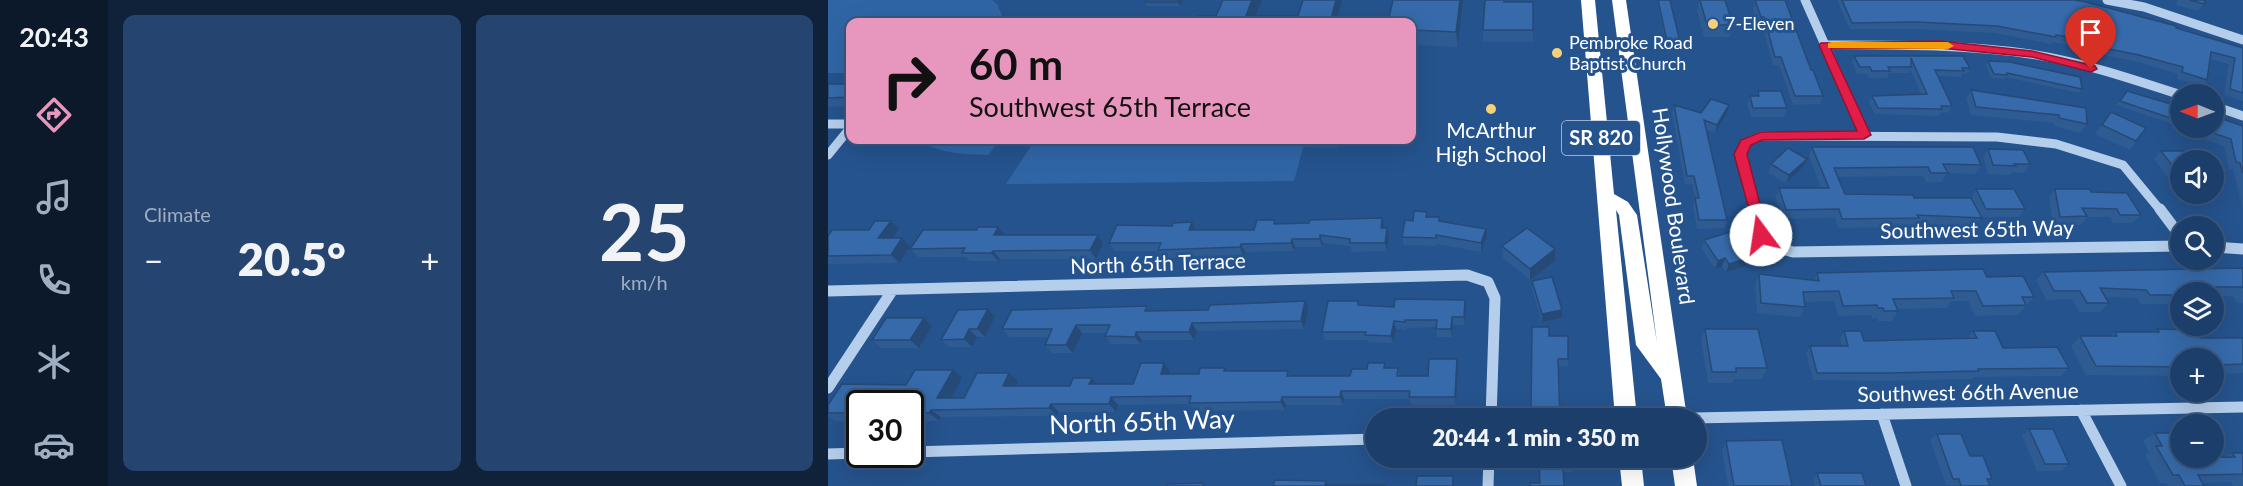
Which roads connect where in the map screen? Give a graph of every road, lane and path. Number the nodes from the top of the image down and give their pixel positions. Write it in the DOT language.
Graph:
graph roads {
  1 [pos="1588,0"];
  2 [pos="1619,0"];
  3 [pos="1805,0"];
  4 [pos="2107,0"];
  5 [pos="2145,4"];
  6 [pos="2243,40"];
  7 [pos="1824,45"];
  8 [pos="2170,91"];
  9 [pos="2224,109"];
  10 [pos="2243,116"];
  11 [pos="828,124"];
  12 [pos="846,124"];
  13 [pos="846,133"];
  14 [pos="1864,135"];
  15 [pos="828,155"];
  16 [pos="1606,198"];
  17 [pos="2170,222"];
  18 [pos="2170,246"];
  19 [pos="2224,248"];
  20 [pos="2243,249"];
  21 [pos="828,291"];
  22 [pos="891,291"];
  23 [pos="1671,376"];
  24 [pos="828,388"];
  25 [pos="2243,407"];
  26 [pos="1491,408"];
  27 [pos="1625,408"];
  28 [pos="1676,408"];
  29 [pos="2081,410"];
  30 [pos="1882,414"];
  31 [pos="1707,418"];
  32 [pos="1365,439"];
  33 [pos="924,452"];
  34 [pos="846,453"];
  35 [pos="828,454"];
  36 [pos="1489,468"];
  37 [pos="1631,468"];
  38 [pos="1683,468"];
  39 [pos="1488,486"];
  40 [pos="1633,486"];
  41 [pos="1686,486"];
  42 [pos="1906,486"];
  43 [pos="2121,486"];
  1 -- 16 [label="highway, SR 820"];
  2 -- 23 [label="highway, Hollywood Boulevard / SR 820"];
  3 -- 7 [label="street"];
  4 -- 5 [label="street"];
  5 -- 6 [label="street"];
  7 -- 8 [label="street"];
  7 -- 14 [label="street"];
  9 -- 10 [label="street"];
  11 -- 12 [label="street"];
  13 -- 15 [label="street"];
  14 -- 17 [label="street"];
  14 -- 18 [label="street, Southwest 65th Way"];
  16 -- 23 [label="highway"];
  16 -- 27 [label="highway, SR 820"];
  19 -- 20 [label="street"];
  21 -- 22 [label="street, North 65th Terrace"];
  22 -- 24 [label="street"];
  22 -- 26 [label="street, North 65th Terrace"];
  23 -- 28 [label="highway, Hollywood Boulevard / SR 820"];
  25 -- 29 [label="street, Southwest 66th Avenue"];
  29 -- 30 [label="street, Southwest 66th Avenue"];
  29 -- 43 [label="street"];
  30 -- 31 [label="street, Southwest 66th Avenue"];
  30 -- 42 [label="street"];
  32 -- 33 [label="street, North 65th Way"];
  34 -- 35 [label="street"];
  36 -- 39 [label="street"];
  37 -- 40 [label="highway"];
  38 -- 41 [label="highway"];
}
